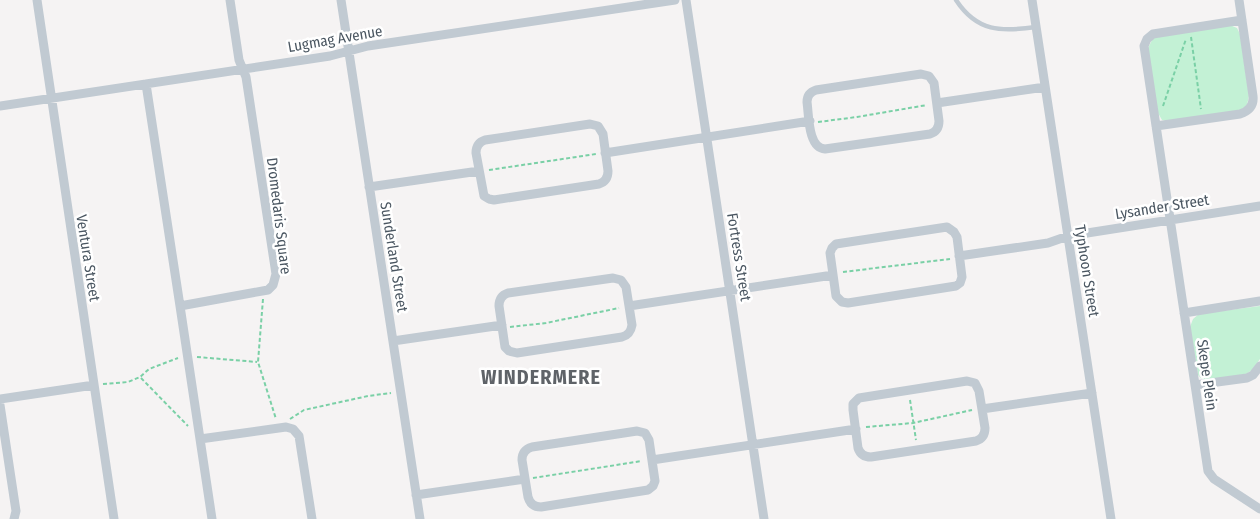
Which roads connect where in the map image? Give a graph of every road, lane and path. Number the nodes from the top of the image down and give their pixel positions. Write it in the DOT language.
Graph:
graph roads {
  1 [pos="37,0"];
  2 [pos="230,0"];
  3 [pos="341,0"];
  4 [pos="675,0"];
  5 [pos="686,0"];
  6 [pos="956,0"];
  7 [pos="1032,0"];
  8 [pos="1239,0"];
  9 [pos="1242,20"];
  10 [pos="1036,26"];
  11 [pos="1190,28"];
  12 [pos="349,51"];
  13 [pos="242,69"];
  14 [pos="146,84"];
  15 [pos="1045,87"];
  16 [pos="51,98"];
  17 [pos="937,103"];
  18 [pos="0,106"];
  19 [pos="1162,108"];
  20 [pos="1203,119"];
  21 [pos="810,121"];
  22 [pos="1156,126"];
  23 [pos="707,137"];
  24 [pos="606,152"];
  25 [pos="479,171"];
  26 [pos="370,187"];
  27 [pos="1260,206"];
  28 [pos="1170,219"];
  29 [pos="1068,236"];
  30 [pos="960,256"];
  31 [pos="833,275"];
  32 [pos="730,290"];
  33 [pos="264,292"];
  34 [pos="1260,301"];
  35 [pos="180,306"];
  36 [pos="629,306"];
  37 [pos="1184,313"];
  38 [pos="502,325"];
  39 [pos="393,341"];
  40 [pos="187,356"];
  41 [pos="258,362"];
  42 [pos="1260,366"];
  43 [pos="140,377"];
  44 [pos="94,385"];
  45 [pos="1195,385"];
  46 [pos="908,390"];
  47 [pos="401,392"];
  48 [pos="1092,393"];
  49 [pos="0,398"];
  50 [pos="0,405"];
  51 [pos="982,409"];
  52 [pos="913,423"];
  53 [pos="278,427"];
  54 [pos="856,429"];
  55 [pos="200,439"];
  56 [pos="753,444"];
  57 [pos="919,450"];
  58 [pos="652,460"];
  59 [pos="525,479"];
  60 [pos="416,494"];
  61 [pos="1260,508"];
  62 [pos="14,519"];
  63 [pos="114,519"];
  64 [pos="212,519"];
  65 [pos="312,519"];
  66 [pos="420,519"];
  67 [pos="764,519"];
  68 [pos="1111,519"];
  1 -- 16 [label="street, Ventura Street"];
  2 -- 13 [label="street, Dromedaris Square"];
  3 -- 12 [label="street, Sunderland Street"];
  4 -- 12 [label="street, Lugmag Avenue"];
  5 -- 23 [label="street, Fortress Street"];
  6 -- 10 [label="lane"];
  7 -- 10 [label="street, Typhoon Street"];
  8 -- 9 [label="street"];
  9 -- 11 [label="street"];
  9 -- 20 [label="street"];
  10 -- 15 [label="street, Typhoon Street"];
  11 -- 19 [label="path"];
  11 -- 20 [label="path"];
  11 -- 22 [label="street, Skepe Plein"];
  12 -- 13 [label="street, Lugmag Avenue"];
  12 -- 26 [label="street, Sunderland Street"];
  13 -- 14 [label="street, Lugmag Avenue"];
  13 -- 33 [label="street, Dromedaris Square"];
  14 -- 16 [label="street, Lugmag Avenue"];
  14 -- 35 [label="street"];
  15 -- 17 [label="street"];
  15 -- 29 [label="street, Typhoon Street"];
  16 -- 18 [label="street, Lugmag Avenue"];
  16 -- 44 [label="street, Ventura Street"];
  17 -- 21 [label="path"];
  17 -- 21 [label="street"];
  17 -- 21 [label="street"];
  20 -- 22 [label="street"];
  21 -- 23 [label="street"];
  22 -- 28 [label="street, Skepe Plein"];
  23 -- 24 [label="street"];
  23 -- 32 [label="street, Fortress Street"];
  24 -- 25 [label="path"];
  24 -- 25 [label="street"];
  24 -- 25 [label="street"];
  25 -- 26 [label="street"];
  26 -- 39 [label="street, Sunderland Street"];
  27 -- 28 [label="street, Lysander Street"];
  28 -- 29 [label="street, Lysander Street"];
  28 -- 37 [label="street, Skepe Plein"];
  29 -- 30 [label="street, Lysander Street"];
  29 -- 48 [label="street, Typhoon Street"];
  30 -- 31 [label="path"];
  30 -- 31 [label="street"];
  30 -- 31 [label="street"];
  31 -- 32 [label="street"];
  32 -- 36 [label="street"];
  32 -- 56 [label="street, Fortress Street"];
  33 -- 35 [label="street, Dromedaris Square"];
  33 -- 41 [label="path"];
  34 -- 37 [label="street"];
  35 -- 40 [label="street"];
  36 -- 38 [label="path"];
  36 -- 38 [label="street"];
  36 -- 38 [label="street"];
  37 -- 45 [label="street, Skepe Plein"];
  38 -- 39 [label="street"];
  39 -- 47 [label="street, Sunderland Street"];
  40 -- 41 [label="path"];
  40 -- 43 [label="path"];
  40 -- 55 [label="street"];
  41 -- 53 [label="path"];
  42 -- 45 [label="street"];
  43 -- 44 [label="path"];
  43 -- 55 [label="path"];
  44 -- 49 [label="street"];
  44 -- 63 [label="street, Ventura Street"];
  45 -- 61 [label="street, Skepe Plein"];
  46 -- 51 [label="street"];
  46 -- 52 [label="path"];
  46 -- 54 [label="street"];
  47 -- 53 [label="path"];
  47 -- 60 [label="street, Sunderland Street"];
  48 -- 51 [label="street"];
  48 -- 68 [label="street, Typhoon Street"];
  50 -- 62 [label="street"];
  51 -- 52 [label="path"];
  51 -- 57 [label="street"];
  52 -- 54 [label="path"];
  52 -- 57 [label="path"];
  53 -- 55 [label="street"];
  53 -- 65 [label="street"];
  54 -- 56 [label="street"];
  54 -- 57 [label="street"];
  55 -- 64 [label="street"];
  56 -- 58 [label="street"];
  56 -- 67 [label="street, Fortress Street"];
  58 -- 59 [label="path"];
  58 -- 59 [label="street"];
  58 -- 59 [label="street"];
  59 -- 60 [label="street"];
  60 -- 66 [label="street, Sunderland Street"];
}
